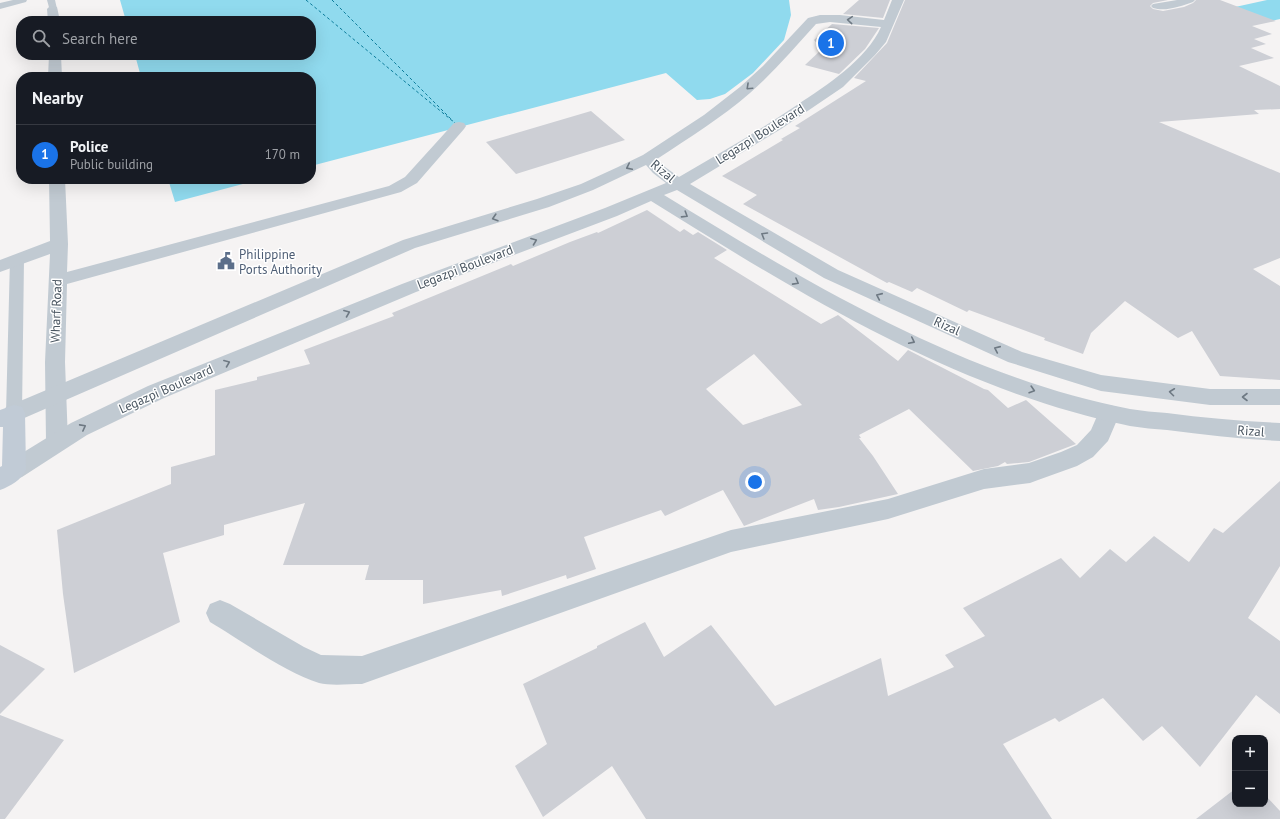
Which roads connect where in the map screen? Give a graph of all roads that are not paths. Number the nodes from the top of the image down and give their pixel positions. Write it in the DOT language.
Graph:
graph roads {
  1 [pos="23,0"];
  2 [pos="898,0"];
  3 [pos="1189,0"];
  4 [pos="0,6"];
  5 [pos="1157,6"];
  6 [pos="889,24"];
  7 [pos="55,60"];
  8 [pos="55,72"];
  9 [pos="459,126"];
  10 [pos="648,158"];
  11 [pos="57,184"];
  12 [pos="678,184"];
  13 [pos="652,194"];
  14 [pos="59,244"];
  15 [pos="17,259"];
  16 [pos="0,266"];
  17 [pos="57,281"];
  18 [pos="56,395"];
  19 [pos="1210,397"];
  20 [pos="1280,397"];
  21 [pos="1117,415"];
  22 [pos="7,416"];
  23 [pos="1219,428"];
  24 [pos="1280,432"];
  25 [pos="57,442"];
  26 [pos="7,475"];
  27 [pos="220,613"];
  1 -- 4 [label="lane"];
  2 -- 6 [label="street, Legazpi Boulevard"];
  3 -- 5 [label="street"];
  6 -- 10 [label="street, one-way"];
  6 -- 12 [label="street, Legazpi Boulevard"];
  7 -- 8 [label="street"];
  9 -- 17 [label="street"];
  10 -- 12 [label="street, Rizal"];
  10 -- 18 [label="street, one-way"];
  11 -- 14 [label="street, Wharf Road"];
  12 -- 13 [label="street, Legazpi Boulevard"];
  19 -- 12 [label="street, Rizal, one-way"];
  13 -- 21 [label="street, Rizal, one-way"];
  25 -- 13 [label="street, Legazpi Boulevard, one-way"];
  14 -- 15 [label="street"];
  14 -- 17 [label="street, Wharf Road"];
  15 -- 16 [label="street"];
  15 -- 22 [label="lane"];
  17 -- 18 [label="street, Wharf Road"];
  18 -- 22 [label="street"];
  18 -- 25 [label="street, Wharf Road"];
  20 -- 19 [label="street, Rizal, one-way"];
  19 -- 23 [label="street"];
  21 -- 23 [label="street, Rizal"];
  21 -- 27 [label="street"];
  22 -- 26 [label="main road"];
  23 -- 24 [label="street, Rizal"];
  25 -- 26 [label="street, Legazpi Boulevard"];
}
